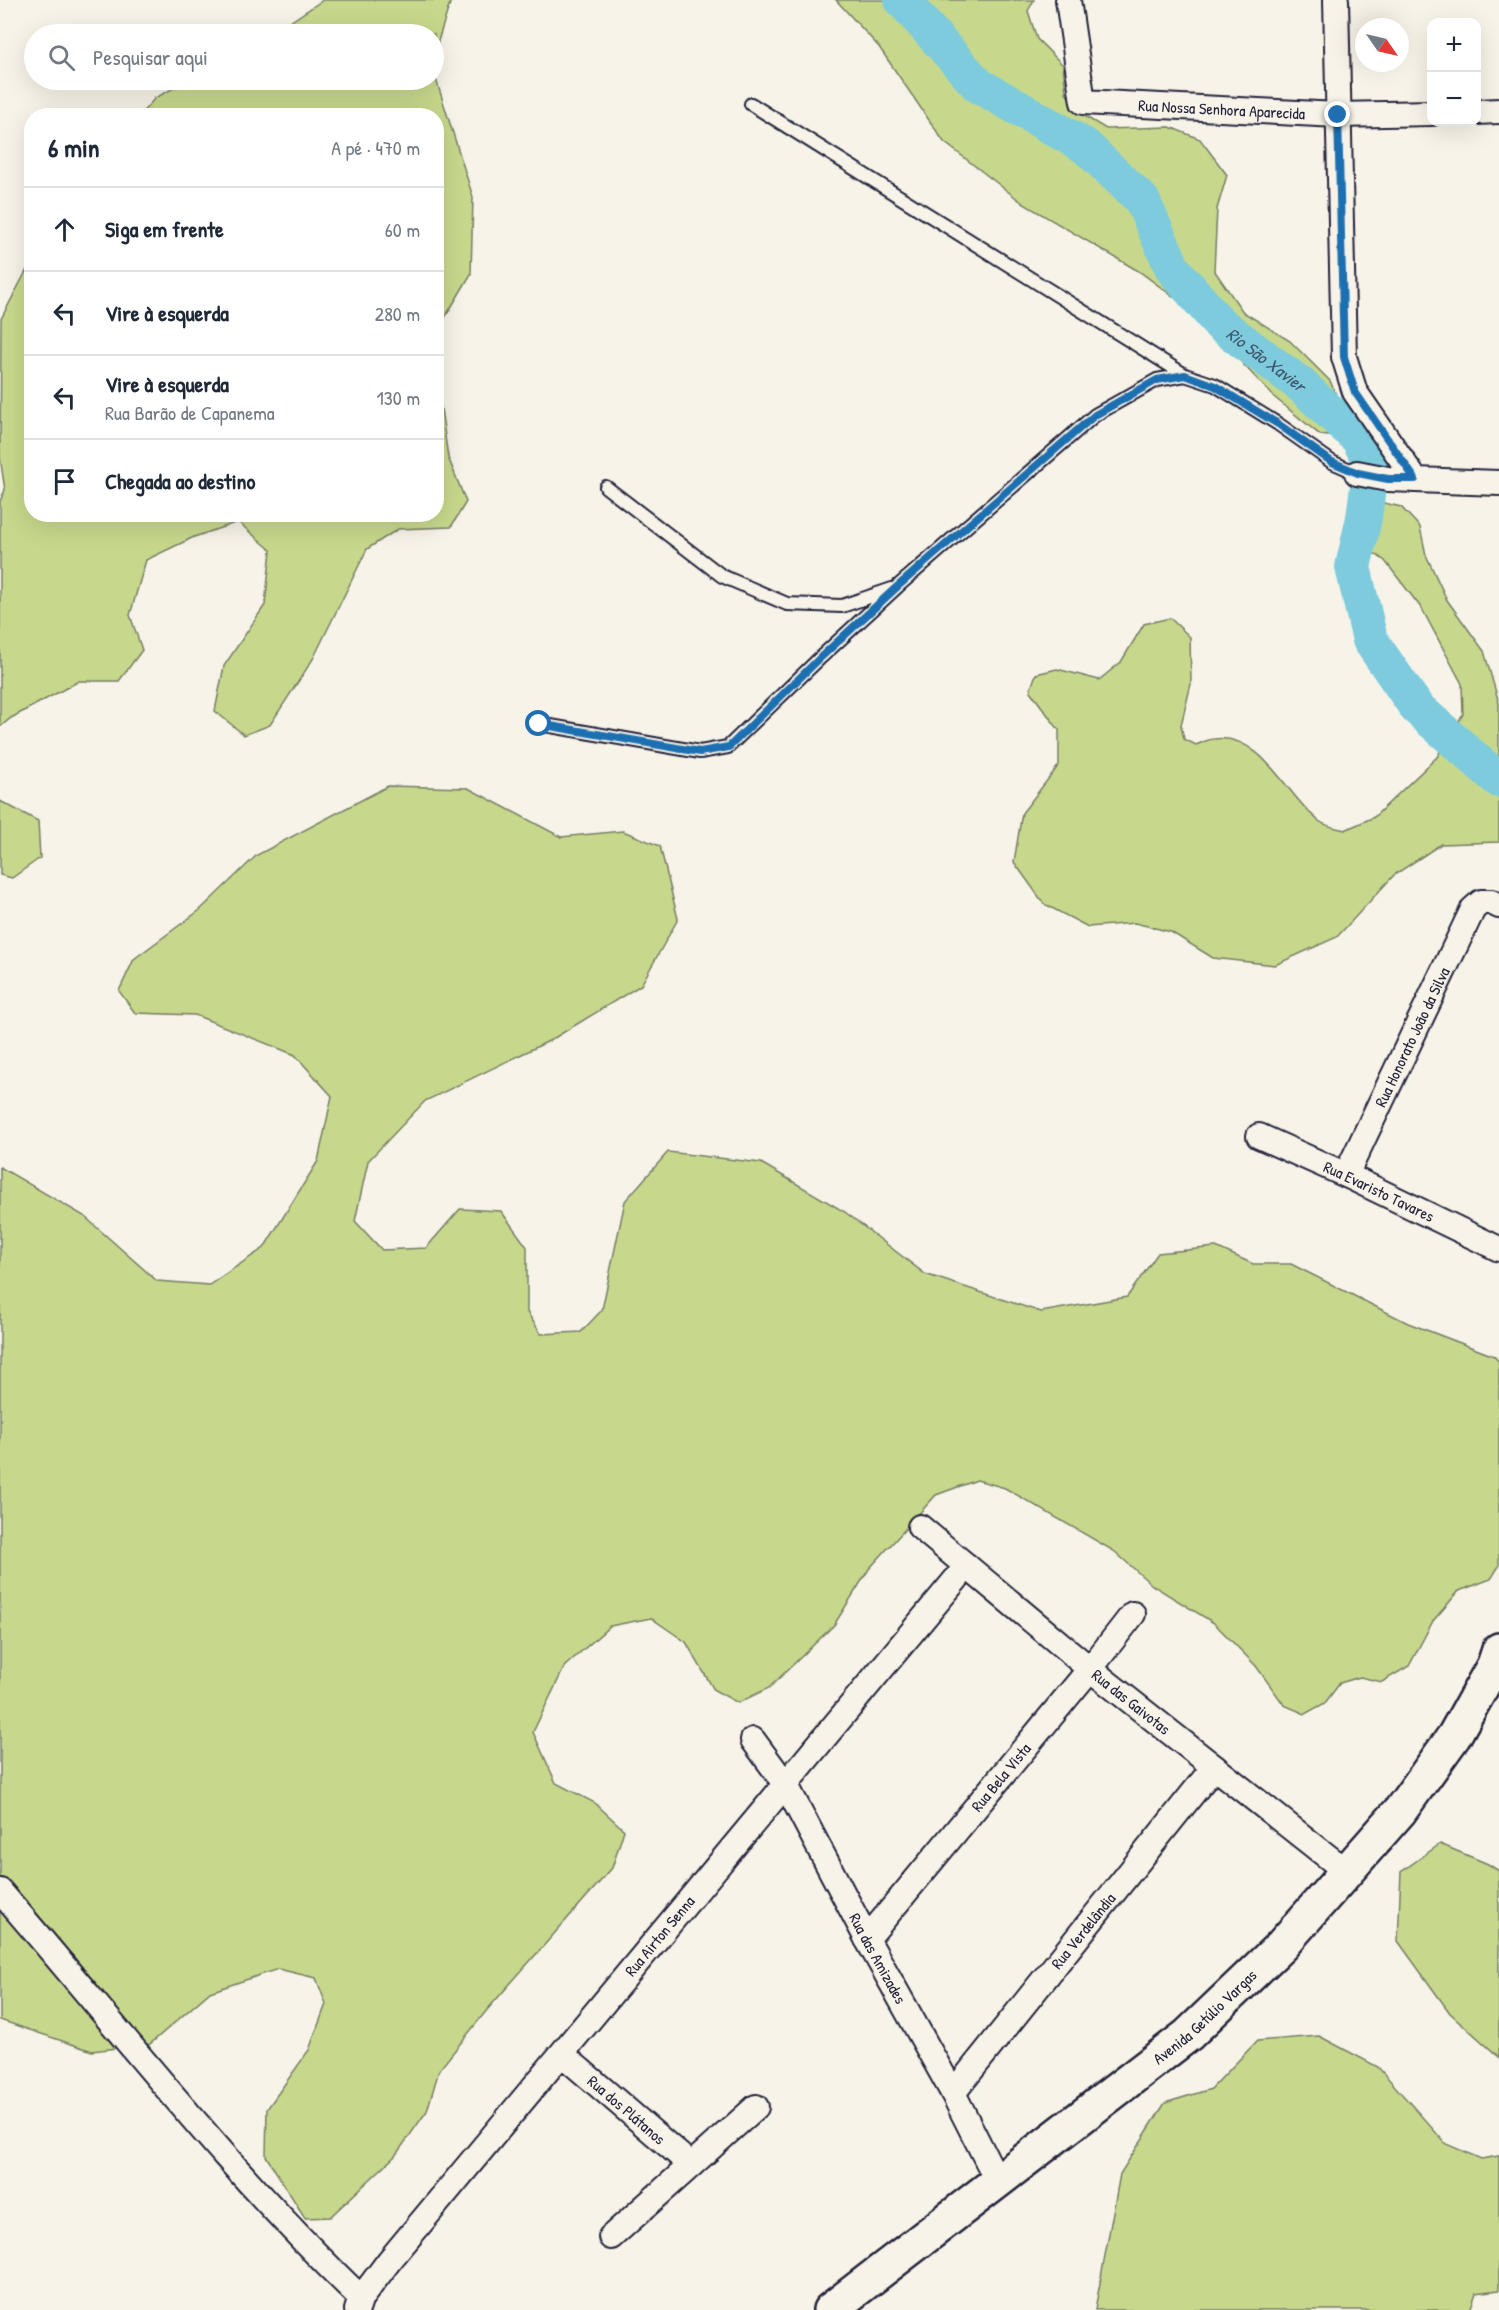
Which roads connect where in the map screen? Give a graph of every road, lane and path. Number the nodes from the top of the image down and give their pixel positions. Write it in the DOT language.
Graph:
graph roads {
  1 [pos="1068,0"];
  2 [pos="1336,0"];
  3 [pos="752,104"];
  4 [pos="1499,111"];
  5 [pos="1481,112"];
  6 [pos="1427,113"];
  7 [pos="1338,115"];
  8 [pos="1185,375"];
  9 [pos="1358,473"];
  10 [pos="1415,479"];
  11 [pos="1499,483"];
  12 [pos="606,486"];
  13 [pos="898,586"];
  14 [pos="539,724"];
  15 [pos="1490,904"];
  16 [pos="1258,1136"];
  17 [pos="1346,1175"];
  18 [pos="1499,1249"];
  19 [pos="920,1527"];
  20 [pos="967,1566"];
  21 [pos="1133,1614"];
  22 [pos="1499,1650"];
  23 [pos="1090,1669"];
  24 [pos="753,1740"];
  25 [pos="1214,1767"];
  26 [pos="786,1785"];
  27 [pos="1347,1872"];
  28 [pos="0,1891"];
  29 [pos="867,1939"];
  30 [pos="562,2055"];
  31 [pos="953,2093"];
  32 [pos="756,2107"];
  33 [pos="691,2165"];
  34 [pos="998,2182"];
  35 [pos="611,2237"];
  36 [pos="359,2304"];
  37 [pos="830,2310"];
  1 -- 7 [label="street, Rua Nossa Senhora Aparecida"];
  2 -- 7 [label="street"];
  3 -- 8 [label="lane"];
  4 -- 5 [label="street"];
  6 -- 7 [label="street, Rua Nossa Senhora Aparecida"];
  7 -- 10 [label="street"];
  8 -- 9 [label="lane"];
  8 -- 13 [label="lane"];
  9 -- 10 [label="street"];
  10 -- 11 [label="street"];
  12 -- 13 [label="lane"];
  13 -- 14 [label="lane"];
  15 -- 17 [label="street, Rua Honorato João da Silva"];
  16 -- 17 [label="street, Rua Evaristo Tavares"];
  17 -- 18 [label="street, Rua Evaristo Tavares"];
  19 -- 20 [label="street, Rua das Gaivotas"];
  20 -- 23 [label="street, Rua das Gaivotas"];
  20 -- 26 [label="street, Rua Airton Senna"];
  21 -- 23 [label="street, Rua Bela Vista"];
  22 -- 27 [label="street, Avenida Getúlio Vargas"];
  23 -- 25 [label="street, Rua das Gaivotas"];
  23 -- 29 [label="street, Rua Bela Vista"];
  24 -- 26 [label="street, Rua das Amizades"];
  25 -- 27 [label="street, Rua das Gaivotas"];
  25 -- 31 [label="street, Rua Verdelândia"];
  26 -- 29 [label="street, Rua das Amizades"];
  26 -- 30 [label="street, Rua Airton Senna"];
  27 -- 34 [label="street, Avenida Getúlio Vargas"];
  28 -- 36 [label="street"];
  29 -- 31 [label="street, Rua das Amizades"];
  30 -- 33 [label="street, Rua dos Plátanos"];
  30 -- 36 [label="street, Rua Airton Senna"];
  31 -- 34 [label="street, Rua das Amizades"];
  32 -- 33 [label="street"];
  33 -- 35 [label="street"];
  34 -- 37 [label="street, Avenida Getúlio Vargas"];
}
